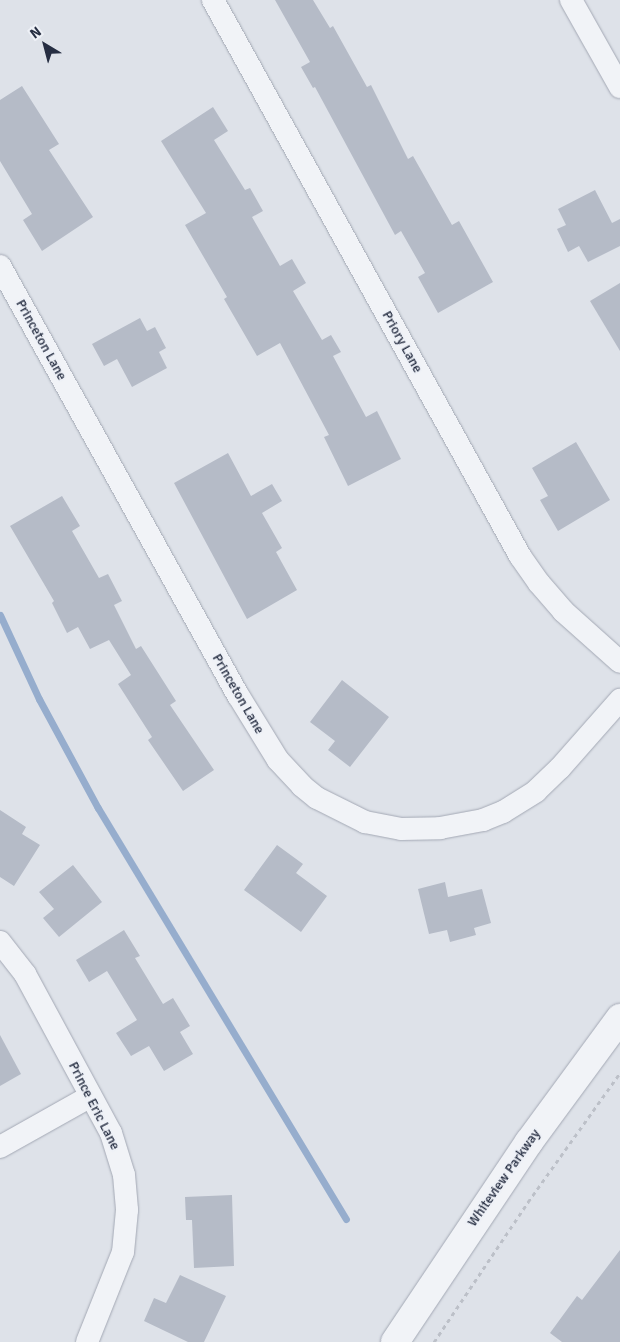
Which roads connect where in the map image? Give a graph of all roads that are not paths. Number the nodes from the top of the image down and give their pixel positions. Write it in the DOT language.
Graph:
graph roads {
  1 [pos="213,0"];
  2 [pos="571,0"];
  3 [pos="620,87"];
  4 [pos="0,266"];
  5 [pos="620,662"];
  6 [pos="620,700"];
  7 [pos="0,942"];
  8 [pos="620,1018"];
  9 [pos="91,1096"];
  10 [pos="0,1147"];
  11 [pos="87,1342"];
  12 [pos="395,1342"];
  1 -- 5 [label="street, Priory Lane"];
  2 -- 3 [label="street"];
  4 -- 6 [label="street, Princeton Lane"];
  7 -- 9 [label="street, Prince Eric Lane"];
  8 -- 12 [label="street, Whiteview Parkway"];
  9 -- 10 [label="street"];
  9 -- 11 [label="street, Prince Eric Lane"];
}
